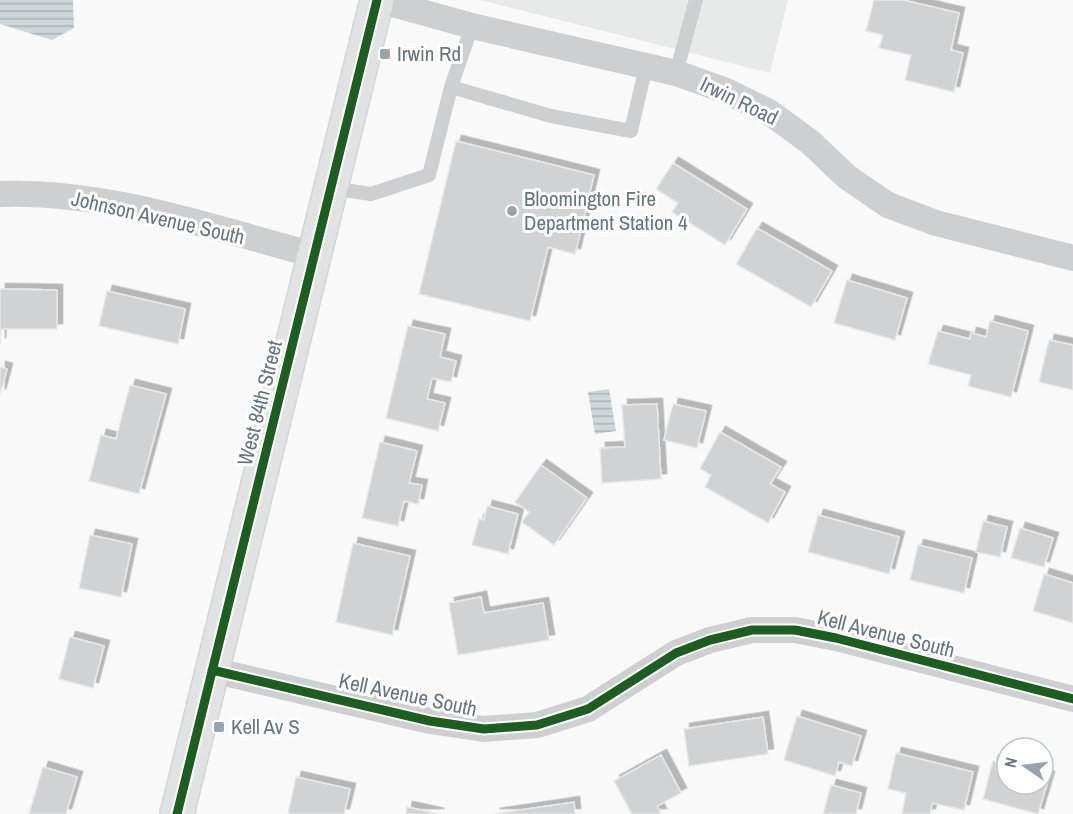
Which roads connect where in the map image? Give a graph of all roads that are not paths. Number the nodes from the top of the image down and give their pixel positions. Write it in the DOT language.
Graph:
graph roads {
  1 [pos="377,0"];
  2 [pos="696,0"];
  3 [pos="472,26"];
  4 [pos="646,66"];
  5 [pos="676,73"];
  6 [pos="451,87"];
  7 [pos="332,188"];
  8 [pos="0,194"];
  9 [pos="315,255"];
  10 [pos="1073,258"];
  11 [pos="212,670"];
  12 [pos="1073,699"];
  13 [pos="177,814"];
  1 -- 3 [label="street, Irwin Road"];
  1 -- 7 [label="street, West 84th Street"];
  2 -- 5 [label="lane"];
  3 -- 4 [label="street, Irwin Road"];
  3 -- 6 [label="lane"];
  4 -- 5 [label="street, Irwin Road"];
  4 -- 6 [label="lane"];
  5 -- 10 [label="street, Irwin Road"];
  6 -- 7 [label="lane"];
  7 -- 9 [label="street, West 84th Street"];
  8 -- 9 [label="street, Johnson Avenue South"];
  9 -- 11 [label="street, West 84th Street"];
  11 -- 12 [label="street, Kell Avenue South"];
  11 -- 13 [label="street, West 84th Street"];
}
